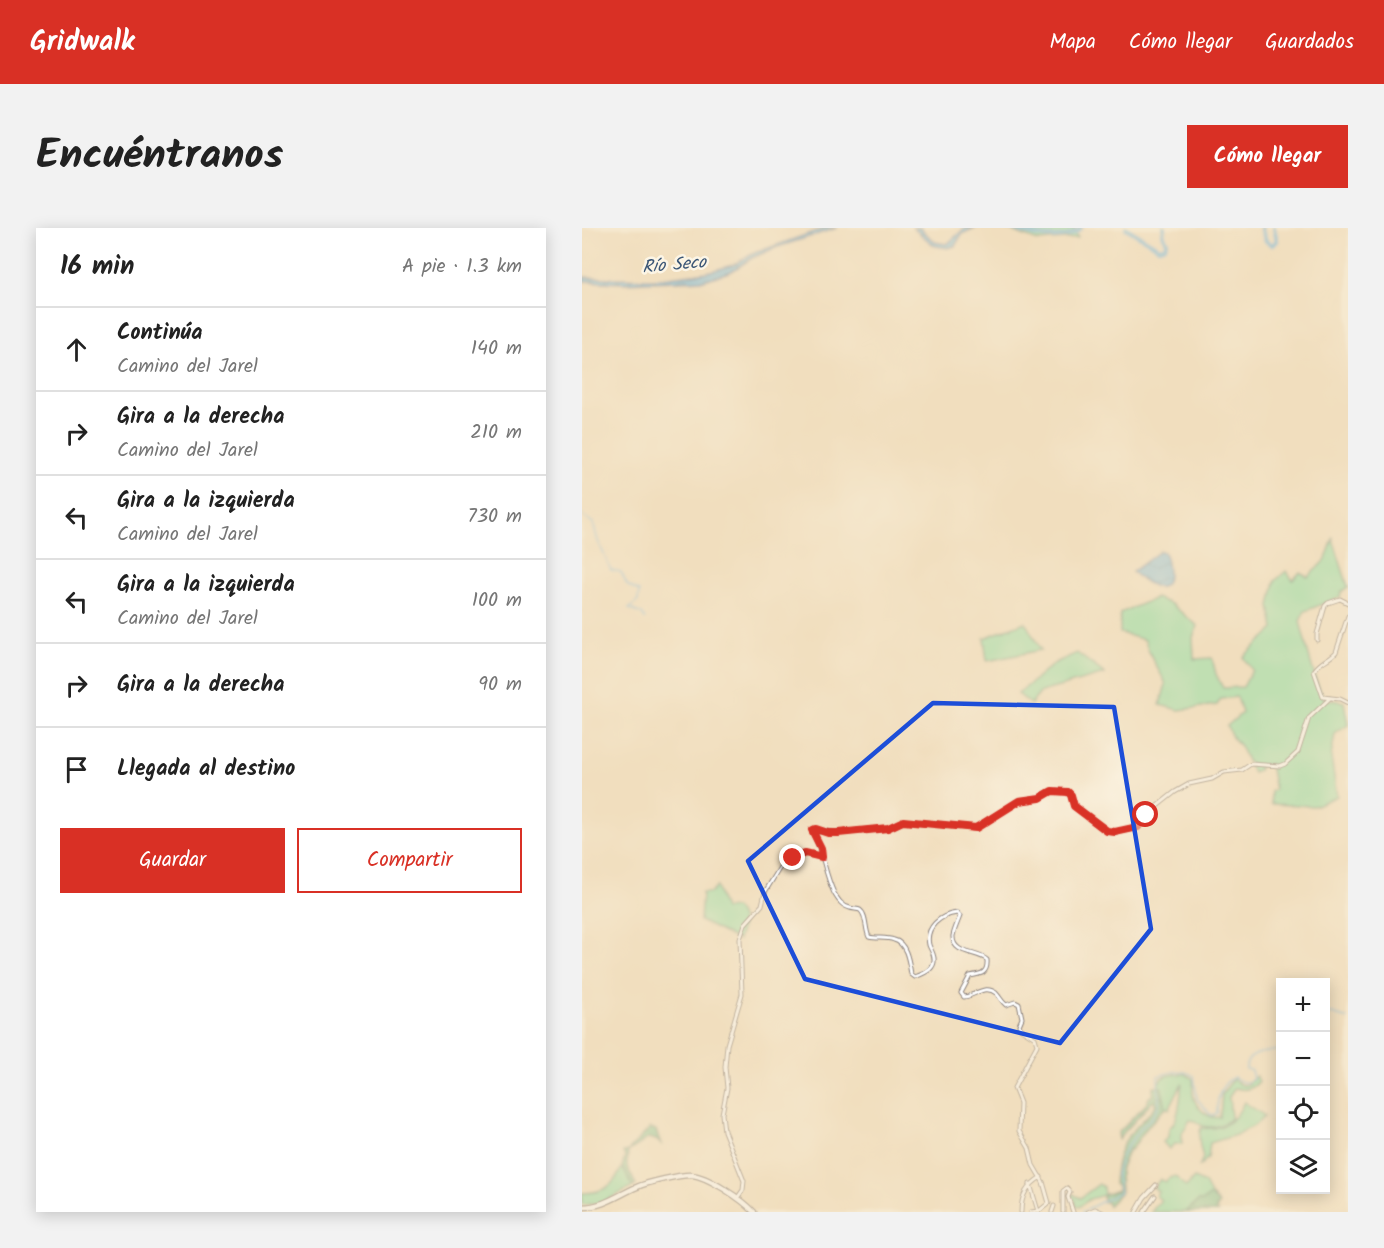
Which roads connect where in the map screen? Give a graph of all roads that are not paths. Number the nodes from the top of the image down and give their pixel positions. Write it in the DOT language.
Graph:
graph roads {
  1 [pos="1348,603"];
  2 [pos="1348,616"];
  3 [pos="1317,640"];
  4 [pos="1330,698"];
  5 [pos="1348,703"];
  6 [pos="822,857"];
  7 [pos="1041,1177"];
  8 [pos="1030,1184"];
  9 [pos="1156,1185"];
  10 [pos="1155,1196"];
  11 [pos="738,1197"];
  12 [pos="1054,1206"];
  13 [pos="582,1207"];
  14 [pos="1039,1211"];
  15 [pos="754,1212"];
  16 [pos="1021,1212"];
  17 [pos="1031,1212"];
  18 [pos="1052,1212"];
  19 [pos="1063,1212"];
  20 [pos="1073,1212"];
  21 [pos="1088,1212"];
  22 [pos="1102,1212"];
  23 [pos="1137,1212"];
  24 [pos="1144,1212"];
  1 -- 3 [label="street"];
  2 -- 4 [label="street"];
  4 -- 5 [label="street"];
  4 -- 6 [label="street"];
  6 -- 7 [label="street"];
  6 -- 11 [label="street"];
  7 -- 8 [label="street"];
  7 -- 14 [label="street"];
  8 -- 14 [label="street"];
  8 -- 16 [label="street"];
  9 -- 23 [label="street"];
  10 -- 24 [label="street"];
  11 -- 13 [label="street"];
  11 -- 15 [label="street"];
  12 -- 18 [label="street"];
  14 -- 17 [label="street"];
  19 -- 20 [label="street"];
  21 -- 22 [label="street"];
}
